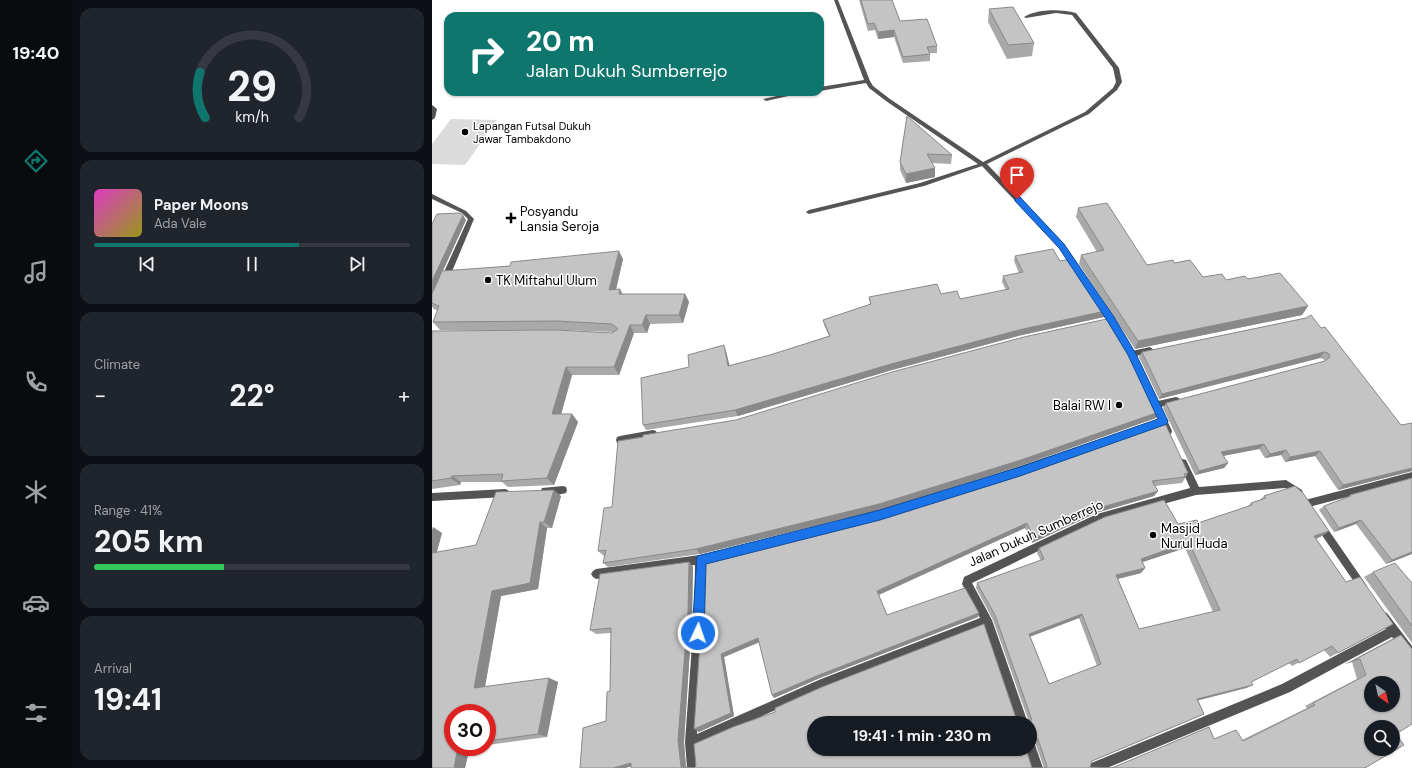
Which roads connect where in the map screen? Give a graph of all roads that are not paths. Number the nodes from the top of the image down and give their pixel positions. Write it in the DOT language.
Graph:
graph roads {
  1 [pos="836,0"];
  2 [pos="1026,17"];
  3 [pos="867,81"];
  4 [pos="824,88"];
  5 [pos="782,96"];
  6 [pos="766,99"];
  7 [pos="432,107"];
  8 [pos="432,118"];
  9 [pos="984,164"];
  10 [pos="432,196"];
  11 [pos="810,212"];
  12 [pos="442,285"];
  13 [pos="1122,337"];
  14 [pos="1155,349"];
  15 [pos="1131,354"];
  16 [pos="1150,393"];
  17 [pos="1186,398"];
  18 [pos="1156,405"];
  19 [pos="660,434"];
  20 [pos="1128,434"];
  21 [pos="1170,435"];
  22 [pos="620,440"];
  23 [pos="1180,456"];
  24 [pos="1412,476"];
  25 [pos="563,490"];
  26 [pos="1196,491"];
  27 [pos="532,492"];
  28 [pos="517,493"];
  29 [pos="432,498"];
  30 [pos="1310,510"];
  31 [pos="813,532"];
  32 [pos="746,549"];
  33 [pos="700,560"];
  34 [pos="596,574"];
  35 [pos="1367,593"];
  36 [pos="1376,606"];
  37 [pos="986,620"];
  38 [pos="1393,631"];
  39 [pos="1412,654"];
  40 [pos="1020,716"];
  41 [pos="691,742"];
  42 [pos="1033,756"];
  43 [pos="694,768"];
  44 [pos="1037,768"];
  45 [pos="1093,768"];
  1 -- 3 [label="street"];
  2 -- 9 [label="street"];
  3 -- 4 [label="street"];
  3 -- 9 [label="street"];
  5 -- 6 [label="street"];
  7 -- 8 [label="street"];
  9 -- 11 [label="street"];
  9 -- 13 [label="street"];
  10 -- 12 [label="street"];
  14 -- 15 [label="street"];
  16 -- 18 [label="street"];
  17 -- 18 [label="street"];
  18 -- 21 [label="street"];
  19 -- 22 [label="street"];
  20 -- 31 [label="street"];
  23 -- 26 [label="street"];
  24 -- 30 [label="street"];
  25 -- 27 [label="street"];
  26 -- 30 [label="street, Jalan Dukuh Sumberrejo"];
  26 -- 37 [label="street, Jalan Dukuh Sumberrejo"];
  28 -- 29 [label="street"];
  30 -- 35 [label="street, Jalan Dukuh Sumberrejo"];
  32 -- 33 [label="street"];
  33 -- 34 [label="street"];
  33 -- 41 [label="street"];
  36 -- 38 [label="street"];
  37 -- 40 [label="street, Jalan Dukuh Sumberrejo"];
  37 -- 41 [label="street"];
  38 -- 39 [label="street"];
  38 -- 45 [label="street"];
  41 -- 43 [label="street"];
  42 -- 44 [label="street"];
}
